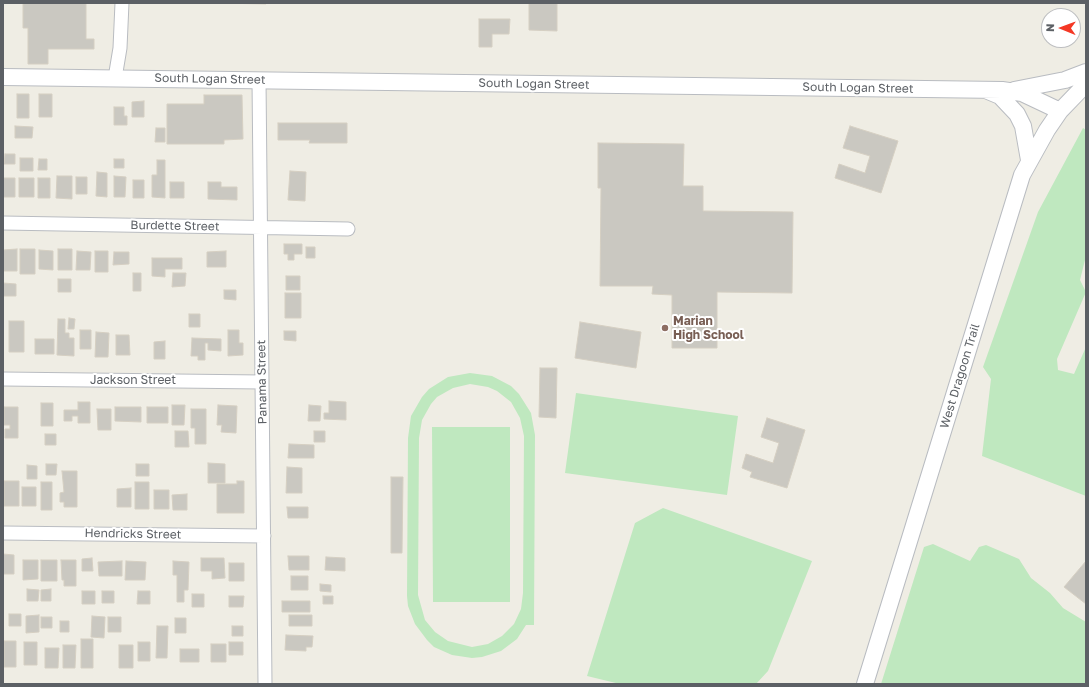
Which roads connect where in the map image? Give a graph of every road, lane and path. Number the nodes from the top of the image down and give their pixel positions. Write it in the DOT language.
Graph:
graph roads {
  1 [pos="122,3"];
  2 [pos="1086,72"];
  3 [pos="3,77"];
  4 [pos="115,78"];
  5 [pos="259,80"];
  6 [pos="1086,84"];
  7 [pos="984,90"];
  8 [pos="1012,91"];
  9 [pos="1060,111"];
  10 [pos="1029,160"];
  11 [pos="3,223"];
  12 [pos="260,227"];
  13 [pos="348,228"];
  14 [pos="3,379"];
  15 [pos="262,382"];
  16 [pos="3,532"];
  17 [pos="264,536"];
  18 [pos="265,684"];
  19 [pos="865,684"];
  1 -- 4 [label="street"];
  2 -- 8 [label="street"];
  3 -- 4 [label="street, South Logan Street"];
  4 -- 5 [label="street, South Logan Street"];
  5 -- 7 [label="street, South Logan Street"];
  5 -- 12 [label="street, Panama Street"];
  6 -- 9 [label="street, West Dragoon Trail"];
  7 -- 8 [label="street, South Logan Street"];
  7 -- 10 [label="street"];
  8 -- 9 [label="street, South Logan Street"];
  9 -- 10 [label="street, West Dragoon Trail"];
  10 -- 19 [label="street, West Dragoon Trail"];
  11 -- 12 [label="street, Burdette Street"];
  12 -- 13 [label="street, Burdette Street"];
  12 -- 15 [label="street, Panama Street"];
  14 -- 15 [label="street, Jackson Street"];
  15 -- 17 [label="street, Panama Street"];
  16 -- 17 [label="street, Hendricks Street"];
  17 -- 18 [label="street, Panama Street"];
}
